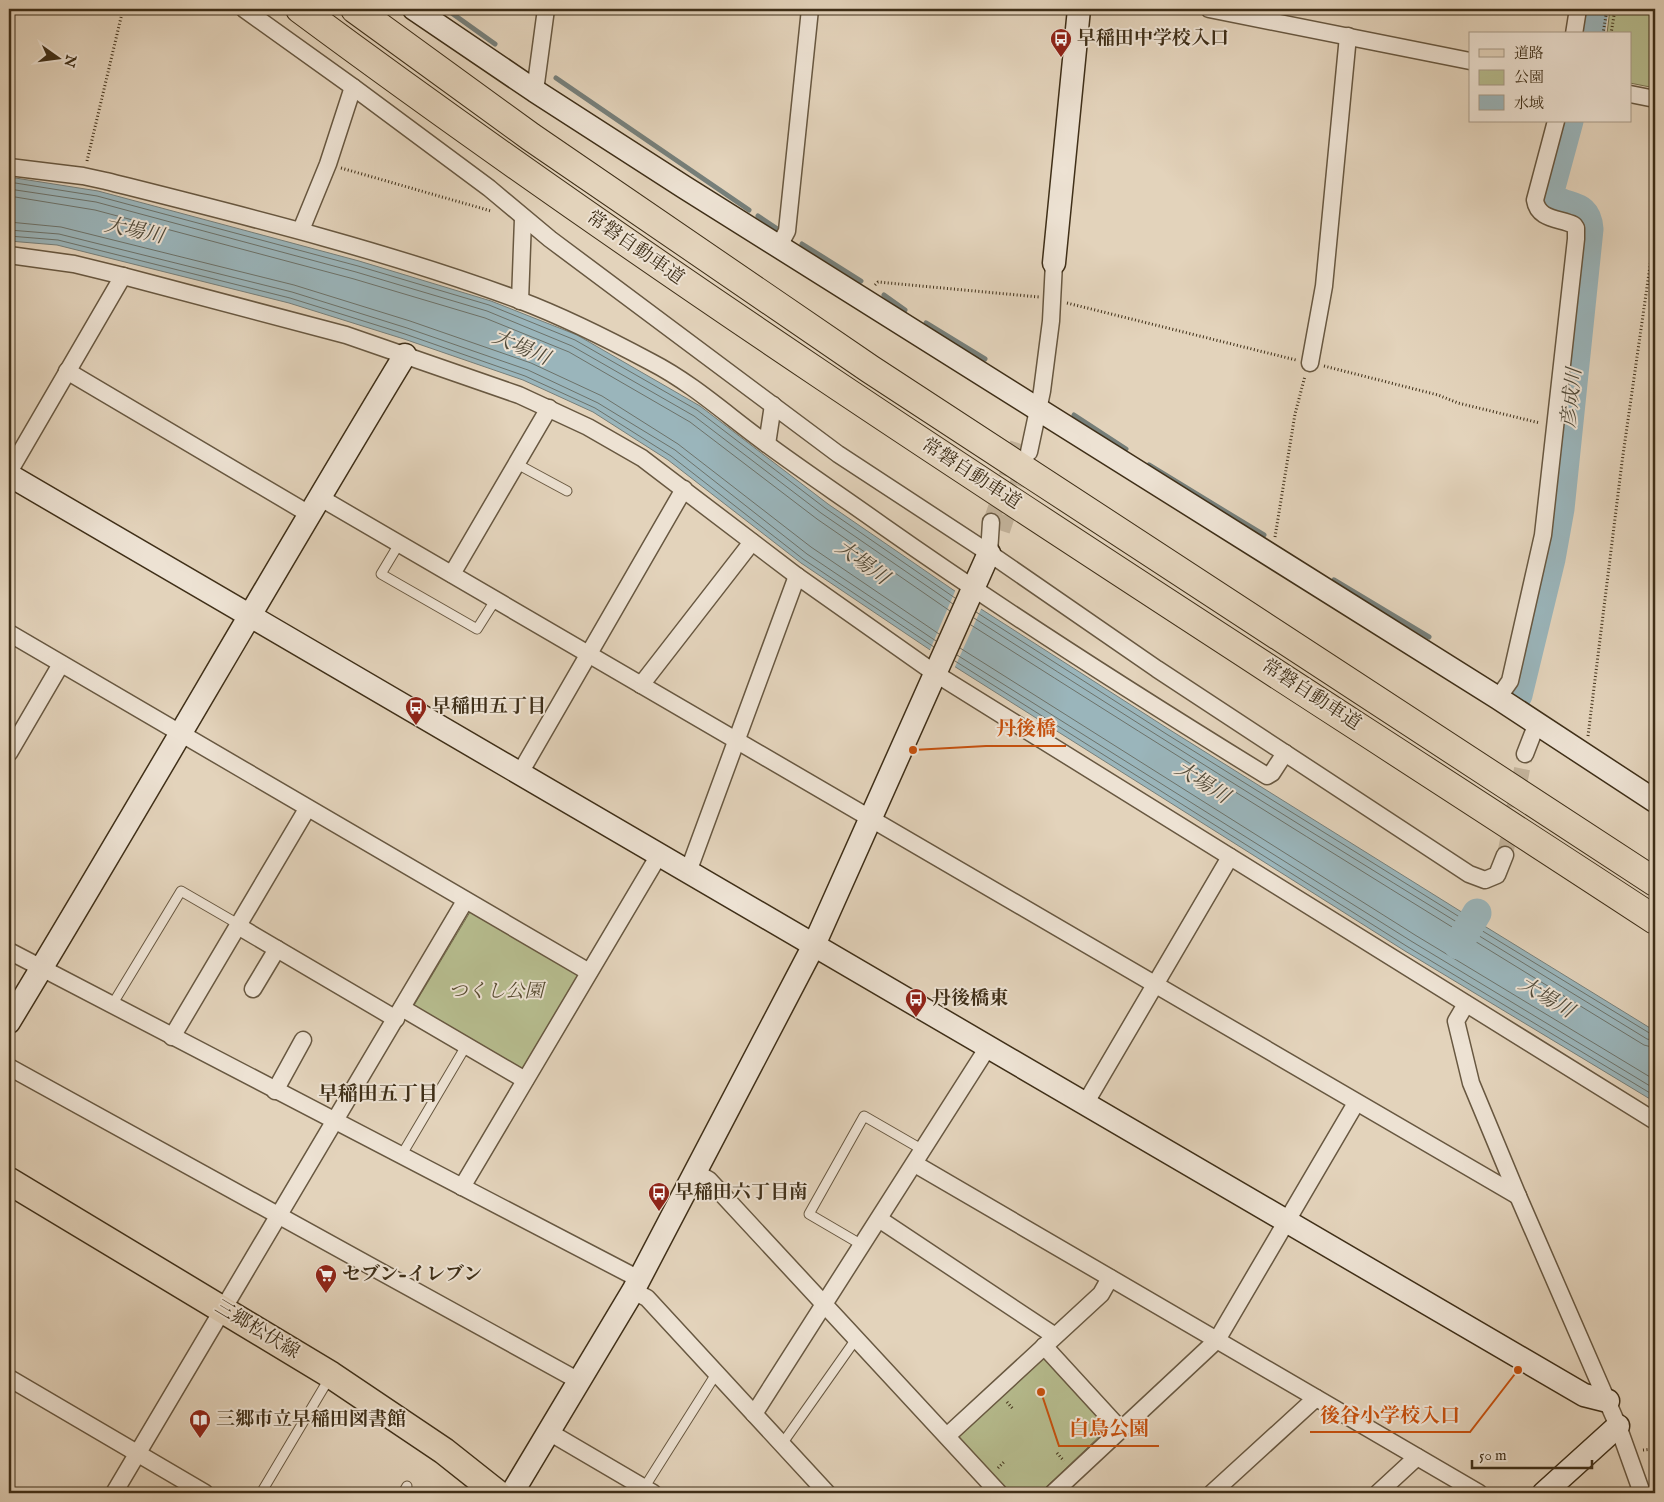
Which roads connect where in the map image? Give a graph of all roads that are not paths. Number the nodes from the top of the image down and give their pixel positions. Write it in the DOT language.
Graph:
graph roads {
  1 [pos="244,9"];
  2 [pos="300,9"];
  3 [pos="355,9"];
  4 [pos="414,9"];
  5 [pos="546,9"];
  6 [pos="810,9"];
  7 [pos="1079,9"];
  8 [pos="1209,9"];
  9 [pos="1578,9"];
  10 [pos="1574,32"];
  11 [pos="1348,36"];
  12 [pos="1469,62"];
  13 [pos="353,87"];
  14 [pos="535,91"];
  15 [pos="1632,94"];
  16 [pos="1655,99"];
  17 [pos="1556,122"];
  18 [pos="9,167"];
  19 [pos="524,219"];
  20 [pos="301,230"];
  21 [pos="779,246"];
  22 [pos="9,255"];
  23 [pos="1054,263"];
  24 [pos="123,276"];
  25 [pos="520,301"];
  26 [pos="406,355"];
  27 [pos="1309,363"];
  28 [pos="67,371"];
  29 [pos="773,405"];
  30 [pos="549,408"];
  31 [pos="1037,408"];
  32 [pos="767,444"];
  33 [pos="1023,448"];
  34 [pos="517,464"];
  35 [pos="9,473"];
  36 [pos="684,489"];
  37 [pos="567,491"];
  38 [pos="314,505"];
  39 [pos="996,527"];
  40 [pos="752,542"];
  41 [pos="399,544"];
  42 [pos="989,553"];
  43 [pos="452,574"];
  44 [pos="797,576"];
  45 [pos="973,591"];
  46 [pos="496,599"];
  47 [pos="251,616"];
  48 [pos="9,634"];
  49 [pos="589,654"];
  50 [pos="61,664"];
  51 [pos="938,670"];
  52 [pos="641,685"];
  53 [pos="1498,698"];
  54 [pos="1537,723"];
  55 [pos="181,734"];
  56 [pos="737,741"];
  57 [pos="9,753"];
  58 [pos="1285,753"];
  59 [pos="1525,754"];
  60 [pos="520,773"];
  61 [pos="1655,801"];
  62 [pos="307,809"];
  63 [pos="871,818"];
  64 [pos="658,855"];
  65 [pos="1505,855"];
  66 [pos="1230,857"];
  67 [pos="688,872"];
  68 [pos="1655,882"];
  69 [pos="465,901"];
  70 [pos="1655,920"];
  71 [pos="238,925"];
  72 [pos="814,946"];
  73 [pos="277,949"];
  74 [pos="9,951"];
  75 [pos="42,968"];
  76 [pos="589,972"];
  77 [pos="1155,986"];
  78 [pos="253,988"];
  79 [pos="1466,1004"];
  80 [pos="112,1006"];
  81 [pos="399,1014"];
  82 [pos="9,1022"];
  83 [pos="172,1037"];
  84 [pos="304,1040"];
  85 [pos="466,1046"];
  86 [pos="988,1047"];
  87 [pos="9,1067"];
  88 [pos="525,1080"];
  89 [pos="275,1091"];
  90 [pos="1356,1103"];
  91 [pos="1085,1104"];
  92 [pos="1655,1121"];
  93 [pos="335,1122"];
  94 [pos="401,1156"];
  95 [pos="919,1157"];
  96 [pos="695,1172"];
  97 [pos="9,1181"];
  98 [pos="462,1187"];
  99 [pos="1518,1196"];
  100 [pos="279,1216"];
  101 [pos="879,1219"];
  102 [pos="1288,1222"];
  103 [pos="862,1245"];
  104 [pos="1110,1278"];
  105 [pos="636,1285"];
  106 [pos="825,1305"];
  107 [pos="223,1310"];
  108 [pos="856,1338"];
  109 [pos="1217,1340"];
  110 [pos="1049,1341"];
  111 [pos="716,1374"];
  112 [pos="331,1375"];
  113 [pos="9,1378"];
  114 [pos="579,1381"];
  115 [pos="1316,1398"];
  116 [pos="1608,1401"];
  117 [pos="754,1414"];
  118 [pos="1618,1426"];
  119 [pos="1121,1430"];
  120 [pos="548,1432"];
  121 [pos="947,1436"];
  122 [pos="782,1444"];
  123 [pos="137,1454"];
  124 [pos="1417,1457"];
  125 [pos="639,1489"];
  126 [pos="114,1493"];
  127 [pos="205,1493"];
  128 [pos="261,1493"];
  129 [pos="497,1493"];
  130 [pos="512,1493"];
  131 [pos="827,1493"];
  132 [pos="999,1493"];
  133 [pos="1053,1493"];
  134 [pos="1212,1493"];
  135 [pos="1378,1493"];
  136 [pos="1479,1493"];
  137 [pos="1544,1493"];
  138 [pos="1642,1493"];
  1 -- 13 [label="street"];
  2 -- 70 [label="highway, 常磐自動車道"];
  3 -- 68 [label="highway, 常磐自動車道"];
  4 -- 14 [label="street"];
  5 -- 14 [label="street"];
  6 -- 21 [label="street"];
  7 -- 23 [label="street"];
  8 -- 11 [label="street"];
  9 -- 10 [label="street"];
  11 -- 12 [label="street"];
  11 -- 27 [label="street"];
  13 -- 19 [label="street"];
  13 -- 20 [label="street"];
  14 -- 21 [label="street"];
  15 -- 16 [label="street"];
  17 -- 53 [label="street"];
  18 -- 20 [label="street"];
  19 -- 25 [label="street"];
  19 -- 29 [label="street"];
  20 -- 25 [label="street"];
  21 -- 31 [label="street"];
  22 -- 24 [label="street"];
  23 -- 31 [label="street"];
  24 -- 26 [label="street"];
  24 -- 28 [label="street"];
  25 -- 32 [label="street"];
  26 -- 30 [label="street"];
  26 -- 38 [label="street"];
  28 -- 35 [label="street"];
  28 -- 38 [label="street"];
  29 -- 32 [label="street"];
  29 -- 42 [label="street"];
  30 -- 34 [label="street"];
  30 -- 36 [label="street"];
  31 -- 33 [label="street"];
  31 -- 53 [label="street"];
  32 -- 45 [label="street"];
  34 -- 37 [label="lane"];
  34 -- 43 [label="street"];
  35 -- 47 [label="street"];
  36 -- 40 [label="street"];
  36 -- 49 [label="street"];
  38 -- 41 [label="street"];
  38 -- 47 [label="street"];
  39 -- 42 [label="street"];
  40 -- 44 [label="street"];
  40 -- 52 [label="street"];
  41 -- 43 [label="street"];
  41 -- 46 [label="lane"];
  42 -- 45 [label="street"];
  42 -- 58 [label="street"];
  43 -- 46 [label="street"];
  44 -- 51 [label="street"];
  44 -- 56 [label="street"];
  45 -- 51 [label="street"];
  45 -- 58 [label="street"];
  46 -- 49 [label="street"];
  47 -- 55 [label="street"];
  47 -- 60 [label="street"];
  48 -- 50 [label="street"];
  49 -- 52 [label="street"];
  49 -- 60 [label="street"];
  50 -- 55 [label="street"];
  50 -- 57 [label="street"];
  51 -- 63 [label="street"];
  51 -- 66 [label="street"];
  52 -- 56 [label="street"];
  53 -- 54 [label="street"];
  54 -- 59 [label="street"];
  54 -- 61 [label="street"];
  55 -- 62 [label="street"];
  55 -- 75 [label="street"];
  56 -- 63 [label="street"];
  56 -- 67 [label="street"];
  58 -- 65 [label="street"];
  60 -- 64 [label="street"];
  62 -- 69 [label="street"];
  62 -- 71 [label="street"];
  63 -- 72 [label="street"];
  63 -- 77 [label="street"];
  64 -- 67 [label="street"];
  64 -- 76 [label="street"];
  66 -- 77 [label="street"];
  66 -- 79 [label="street"];
  67 -- 72 [label="street"];
  69 -- 76 [label="street"];
  69 -- 81 [label="street"];
  71 -- 73 [label="street"];
  71 -- 80 [label="lane"];
  71 -- 83 [label="street"];
  72 -- 86 [label="street"];
  72 -- 96 [label="street"];
  73 -- 78 [label="street"];
  73 -- 81 [label="street"];
  74 -- 75 [label="street"];
  75 -- 80 [label="street"];
  75 -- 82 [label="street"];
  76 -- 88 [label="street"];
  77 -- 90 [label="street"];
  77 -- 91 [label="street"];
  79 -- 92 [label="street"];
  79 -- 99 [label="street"];
  80 -- 83 [label="street"];
  81 -- 85 [label="street"];
  81 -- 93 [label="street"];
  83 -- 89 [label="street"];
  84 -- 89 [label="street"];
  85 -- 88 [label="street"];
  85 -- 94 [label="lane"];
  86 -- 91 [label="street"];
  86 -- 95 [label="street"];
  87 -- 100 [label="street"];
  88 -- 98 [label="street"];
  89 -- 93 [label="street"];
  90 -- 99 [label="street"];
  90 -- 102 [label="street"];
  91 -- 102 [label="street"];
  93 -- 94 [label="street"];
  93 -- 100 [label="street"];
  94 -- 98 [label="street"];
  95 -- 101 [label="street"];
  95 -- 103 [label="lane"];
  95 -- 104 [label="street"];
  96 -- 105 [label="street"];
  96 -- 106 [label="street"];
  97 -- 107 [label="main road, 三郷松伏線"];
  98 -- 105 [label="street"];
  99 -- 116 [label="street"];
  100 -- 107 [label="street"];
  100 -- 114 [label="street"];
  101 -- 103 [label="street"];
  101 -- 110 [label="street"];
  102 -- 109 [label="street"];
  102 -- 116 [label="street"];
  103 -- 106 [label="street"];
  104 -- 109 [label="street"];
  104 -- 110 [label="street"];
  105 -- 111 [label="street"];
  105 -- 114 [label="street"];
  106 -- 108 [label="street"];
  106 -- 117 [label="street"];
  107 -- 112 [label="main road, 三郷松伏線"];
  107 -- 123 [label="street"];
  108 -- 121 [label="street"];
  108 -- 122 [label="lane"];
  109 -- 115 [label="street"];
  109 -- 119 [label="street"];
  110 -- 119 [label="street"];
  110 -- 121 [label="street"];
  111 -- 117 [label="street"];
  111 -- 125 [label="lane"];
  112 -- 128 [label="lane"];
  112 -- 129 [label="main road, 三郷松伏線"];
  113 -- 123 [label="street"];
  114 -- 120 [label="street"];
  115 -- 124 [label="street"];
  115 -- 134 [label="street"];
  116 -- 118 [label="street"];
  117 -- 122 [label="street"];
  118 -- 137 [label="street"];
  118 -- 138 [label="street"];
  119 -- 133 [label="street"];
  120 -- 125 [label="street"];
  120 -- 130 [label="street"];
  121 -- 132 [label="street"];
  122 -- 131 [label="street"];
  123 -- 126 [label="street"];
  123 -- 127 [label="street"];
  124 -- 135 [label="street"];
  124 -- 136 [label="street"];
}
